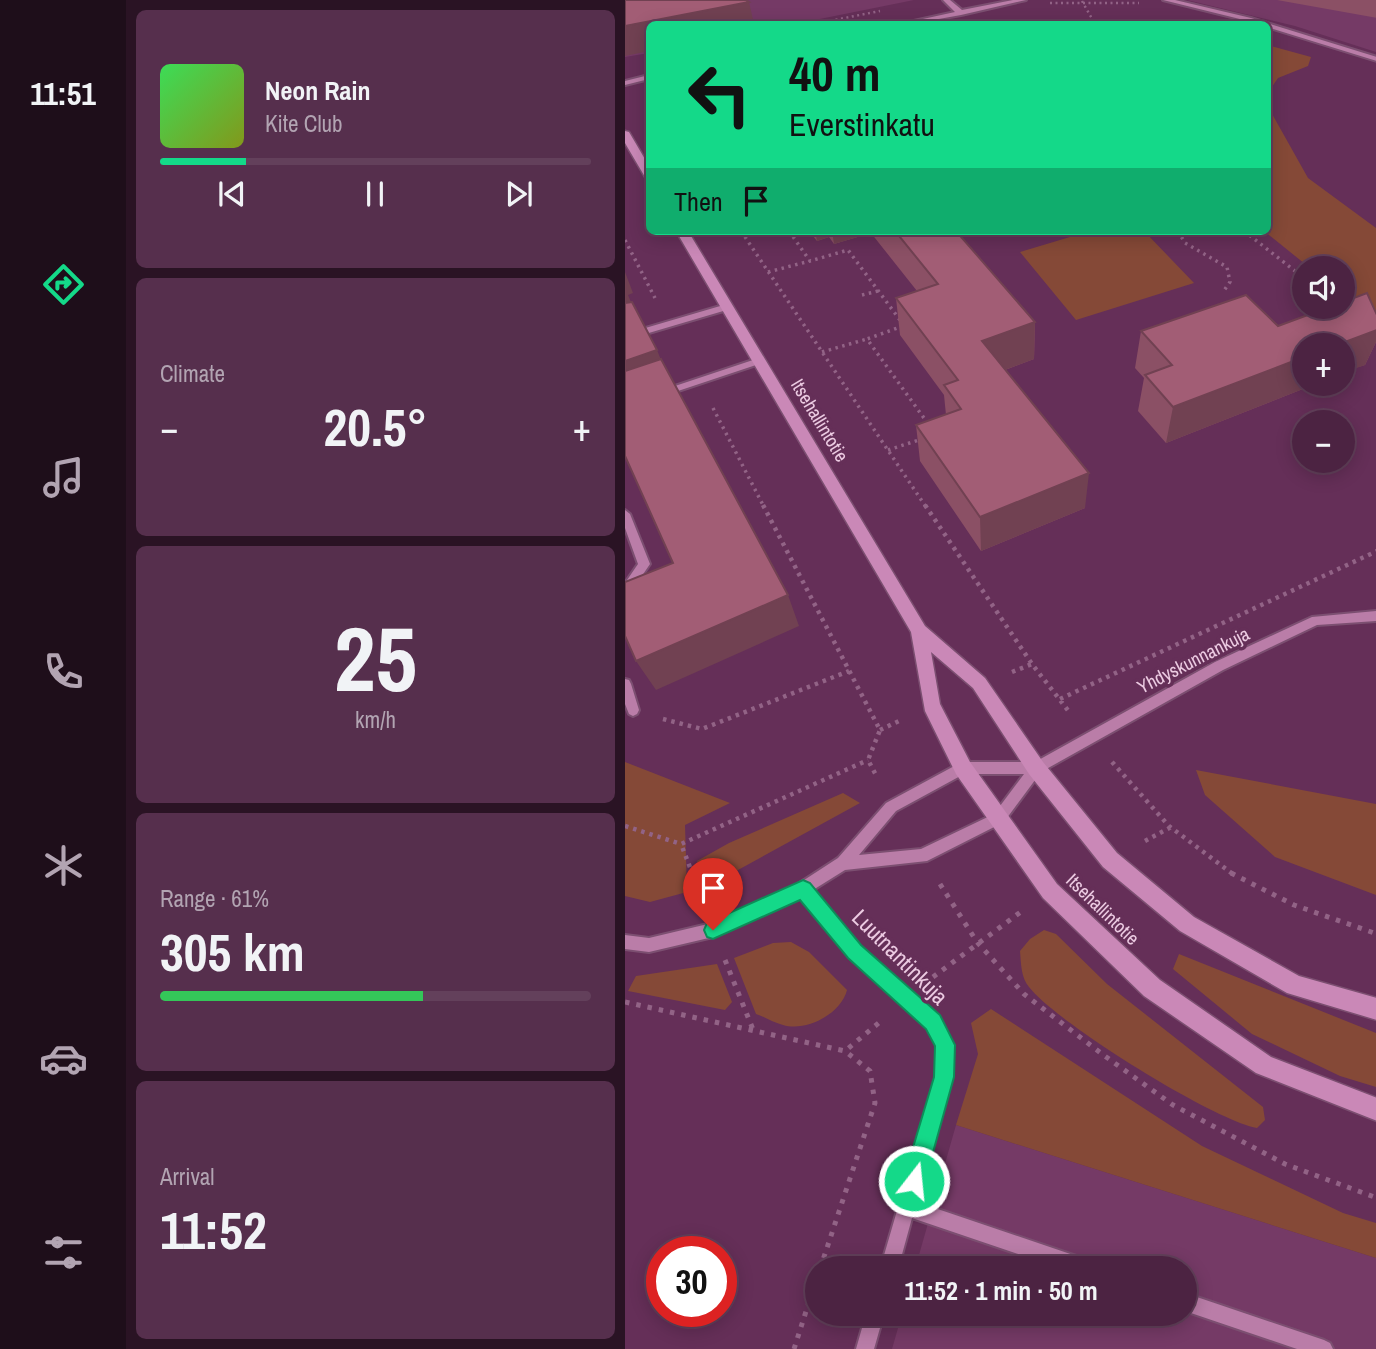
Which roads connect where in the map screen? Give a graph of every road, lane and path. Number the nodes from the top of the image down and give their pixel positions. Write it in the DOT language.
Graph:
graph roads {
  1 [pos="946,0"];
  2 [pos="1023,0"];
  3 [pos="1081,0"];
  4 [pos="1166,0"];
  5 [pos="881,10"];
  6 [pos="961,13"];
  7 [pos="828,21"];
  8 [pos="919,21"];
  9 [pos="1093,21"];
  10 [pos="1255,21"];
  11 [pos="1271,26"];
  12 [pos="1376,59"];
  13 [pos="646,78"];
  14 [pos="625,83"];
  15 [pos="625,134"];
  16 [pos="646,170"];
  17 [pos="684,235"];
  18 [pos="744,235"];
  19 [pos="792,235"];
  20 [pos="1180,235"];
  21 [pos="1250,235"];
  22 [pos="810,261"];
  23 [pos="1292,268"];
  24 [pos="768,272"];
  25 [pos="878,291"];
  26 [pos="1223,292"];
  27 [pos="862,295"];
  28 [pos="727,307"];
  29 [pos="625,337"];
  30 [pos="867,339"];
  31 [pos="822,352"];
  32 [pos="759,361"];
  33 [pos="649,398"];
  34 [pos="936,434"];
  35 [pos="924,438"];
  36 [pos="888,450"];
  37 [pos="625,514"];
  38 [pos="1376,551"];
  39 [pos="625,592"];
  40 [pos="1376,616"];
  41 [pos="919,631"];
  42 [pos="849,671"];
  43 [pos="625,684"];
  44 [pos="1060,699"];
  45 [pos="633,710"];
  46 [pos="1088,736"];
  47 [pos="868,760"];
  48 [pos="963,768"];
  49 [pos="1036,768"];
  50 [pos="999,818"];
  51 [pos="625,826"];
  52 [pos="681,844"];
  53 [pos="843,863"];
  54 [pos="803,889"];
  55 [pos="713,930"];
  56 [pos="1376,934"];
  57 [pos="625,942"];
  58 [pos="1376,1009"];
  59 [pos="754,1032"];
  60 [pos="845,1051"];
  61 [pos="1376,1110"];
  62 [pos="906,1207"];
  63 [pos="824,1256"];
  64 [pos="893,1256"];
  65 [pos="1050,1256"];
  66 [pos="1197,1306"];
  67 [pos="805,1315"];
  68 [pos="872,1326"];
  69 [pos="794,1349"];
  70 [pos="865,1349"];
  71 [pos="1324,1349"];
  1 -- 6 [label="street"];
  2 -- 6 [label="street"];
  3 -- 9 [label="path"];
  4 -- 10 [label="street"];
  5 -- 7 [label="path"];
  6 -- 8 [label="street"];
  11 -- 12 [label="street"];
  13 -- 14 [label="street"];
  15 -- 16 [label="main road"];
  17 -- 28 [label="main road, Itsehallintotie"];
  18 -- 24 [label="path"];
  19 -- 22 [label="path"];
  20 -- 26 [label="path"];
  21 -- 23 [label="path"];
  22 -- 24 [label="path"];
  22 -- 25 [label="path"];
  24 -- 31 [label="path"];
  25 -- 27 [label="path"];
  25 -- 30 [label="path"];
  28 -- 29 [label="street"];
  28 -- 32 [label="main road, Itsehallintotie"];
  30 -- 31 [label="path"];
  30 -- 34 [label="path"];
  31 -- 36 [label="path"];
  32 -- 33 [label="street"];
  32 -- 41 [label="main road, Itsehallintotie"];
  35 -- 36 [label="path"];
  36 -- 44 [label="path"];
  37 -- 39 [label="street"];
  38 -- 44 [label="path"];
  40 -- 46 [label="street, Yhdyskunnankuja"];
  41 -- 48 [label="main road, Itsehallintotie"];
  41 -- 49 [label="main road, Itsehallintotie"];
  42 -- 45 [label="path"];
  43 -- 45 [label="street"];
  44 -- 46 [label="path"];
  46 -- 49 [label="street, Yhdyskunnankuja"];
  46 -- 56 [label="path"];
  47 -- 52 [label="path"];
  48 -- 49 [label="street"];
  48 -- 50 [label="main road, Itsehallintotie"];
  48 -- 53 [label="street"];
  49 -- 50 [label="street"];
  49 -- 58 [label="main road, Itsehallintotie"];
  50 -- 53 [label="street"];
  50 -- 61 [label="main road, Itsehallintotie"];
  51 -- 52 [label="path"];
  52 -- 55 [label="path"];
  53 -- 54 [label="street"];
  54 -- 55 [label="street"];
  54 -- 62 [label="street, Luutnantinkuja"];
  55 -- 57 [label="street"];
  55 -- 59 [label="path"];
  60 -- 63 [label="path"];
  62 -- 64 [label="street, Luutnantinkuja"];
  62 -- 65 [label="street"];
  66 -- 71 [label="street"];
  67 -- 69 [label="path"];
  68 -- 70 [label="street"];
}
